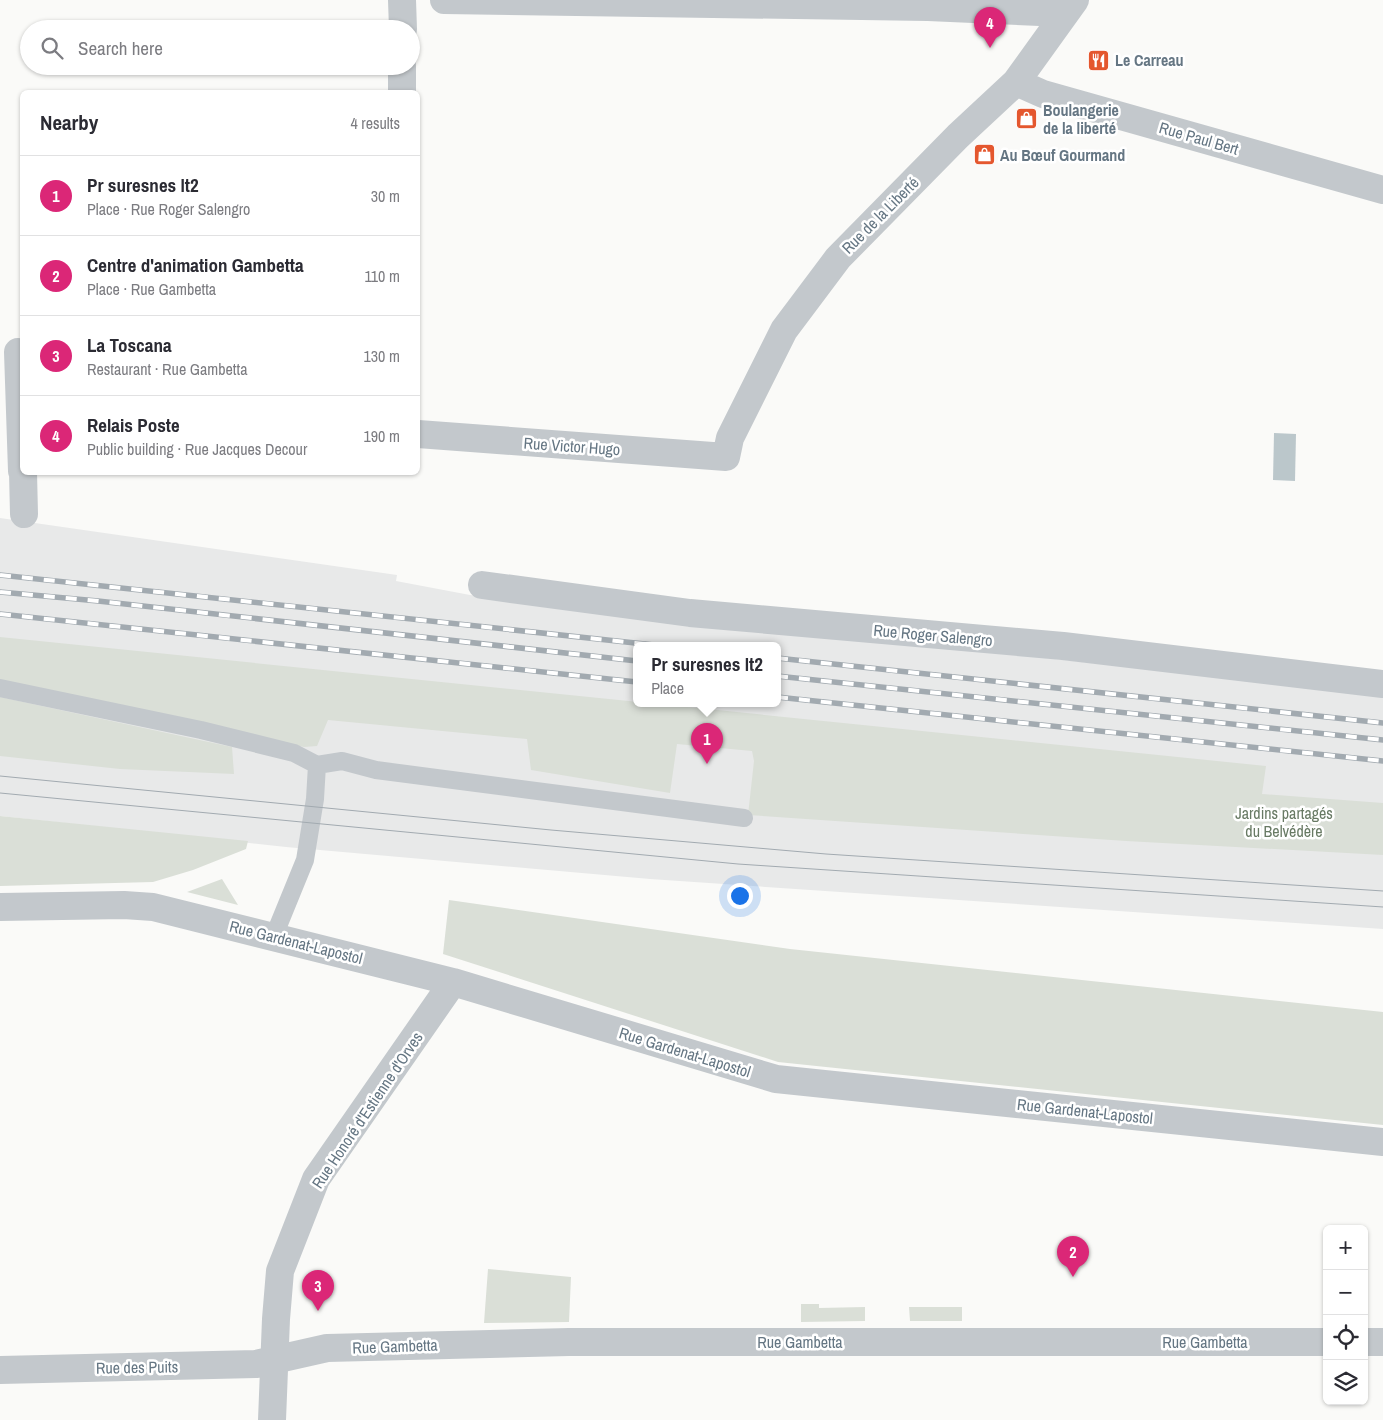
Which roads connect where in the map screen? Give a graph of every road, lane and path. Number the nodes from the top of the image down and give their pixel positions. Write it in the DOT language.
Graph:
graph roads {
  1 [pos="402,0"];
  2 [pos="444,0"];
  3 [pos="1069,7"];
  4 [pos="402,20"];
  5 [pos="402,75"];
  6 [pos="1016,82"];
  7 [pos="402,90"];
  8 [pos="1383,190"];
  9 [pos="14,351"];
  10 [pos="420,434"];
  11 [pos="20,442"];
  12 [pos="726,457"];
  13 [pos="22,475"];
  14 [pos="24,514"];
  15 [pos="482,586"];
  16 [pos="1383,684"];
  17 [pos="0,688"];
  18 [pos="317,764"];
  19 [pos="744,818"];
  20 [pos="0,907"];
  21 [pos="274,936"];
  22 [pos="453,982"];
  23 [pos="1383,1142"];
  24 [pos="1323,1342"];
  25 [pos="1368,1342"];
  26 [pos="1383,1342"];
  27 [pos="274,1360"];
  28 [pos="0,1370"];
  29 [pos="272,1420"];
  1 -- 4 [label="street"];
  2 -- 3 [label="street"];
  3 -- 6 [label="street, Rue de la Liberté"];
  5 -- 7 [label="street"];
  6 -- 8 [label="street, Rue Paul Bert"];
  6 -- 12 [label="street, Rue de la Liberté"];
  9 -- 11 [label="street"];
  10 -- 12 [label="street, Rue Victor Hugo"];
  13 -- 14 [label="street"];
  15 -- 16 [label="street, Rue Roger Salengro"];
  17 -- 18 [label="lane"];
  18 -- 19 [label="lane"];
  18 -- 21 [label="lane"];
  20 -- 21 [label="street, Rue Gardenat-Lapostol"];
  21 -- 22 [label="street, Rue Gardenat-Lapostol"];
  22 -- 23 [label="street, Rue Gardenat-Lapostol"];
  22 -- 27 [label="street, Rue Honoré d'Estienne d'Orves"];
  24 -- 27 [label="street, Rue Gambetta"];
  25 -- 26 [label="street"];
  27 -- 28 [label="street, Rue des Puits"];
  27 -- 29 [label="street, Rue Honoré d'Estienne d'Orves"];
}
